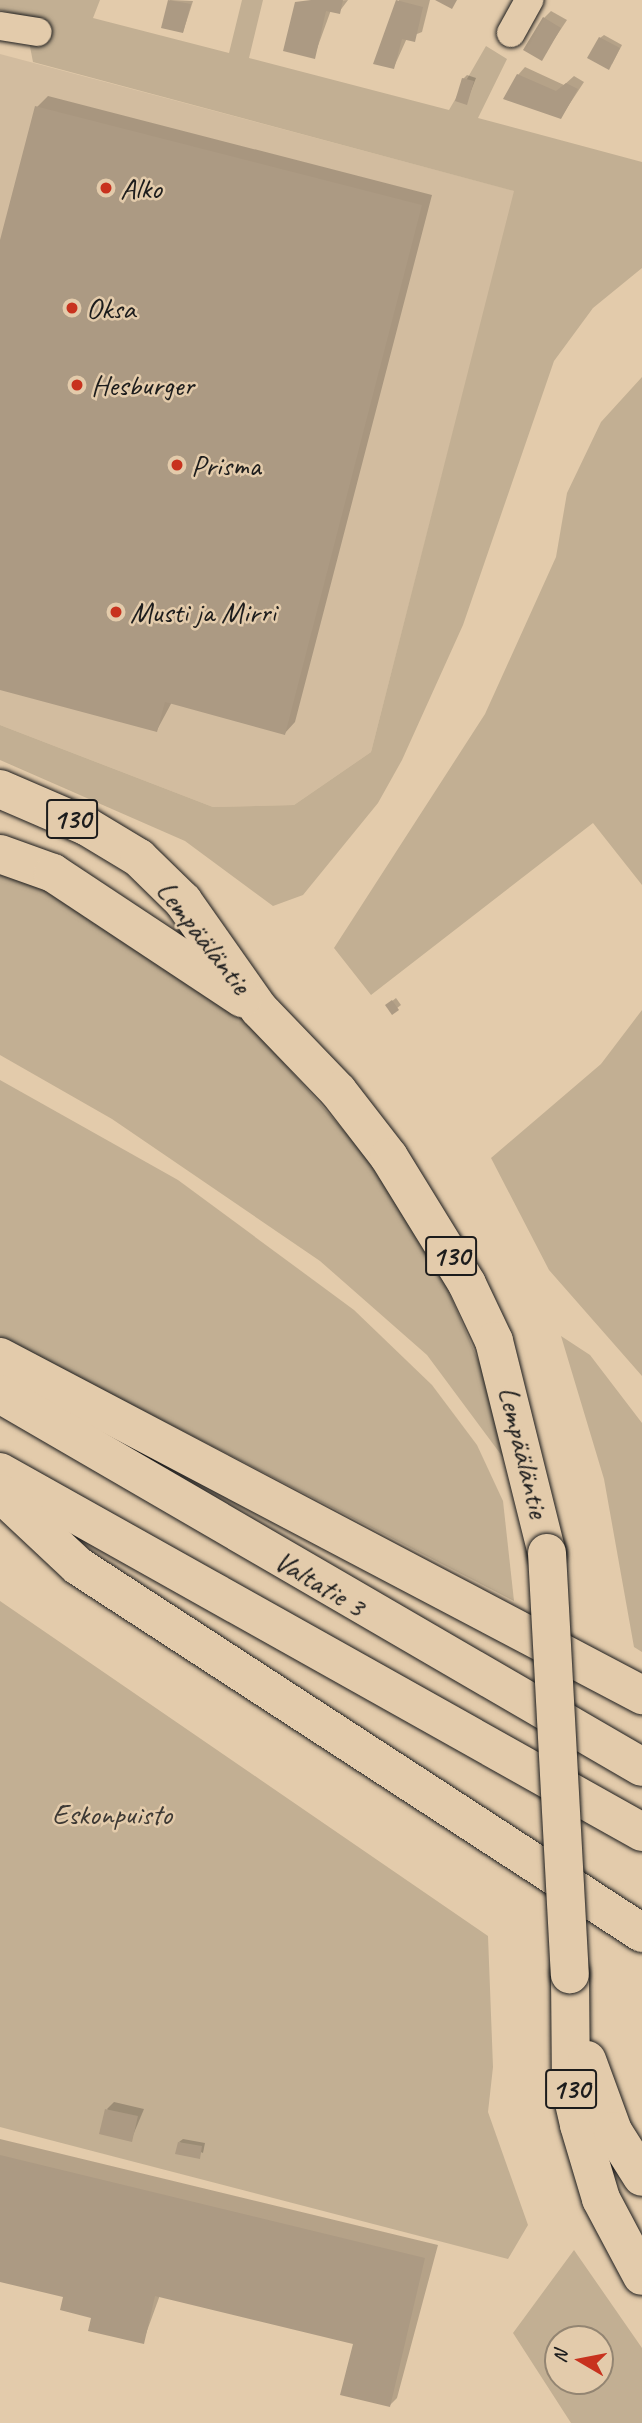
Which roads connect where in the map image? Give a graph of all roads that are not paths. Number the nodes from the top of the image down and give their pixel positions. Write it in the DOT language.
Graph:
graph roads {
  1 [pos="529,0"];
  2 [pos="0,26"];
  3 [pos="38,32"];
  4 [pos="511,33"];
  5 [pos="0,789"];
  6 [pos="0,853"];
  7 [pos="259,1009"];
  8 [pos="0,1357"];
  9 [pos="0,1394"];
  10 [pos="0,1472"];
  11 [pos="0,1493"];
  12 [pos="642,1695"];
  13 [pos="642,1767"];
  14 [pos="442,1803"];
  15 [pos="642,1832"];
  16 [pos="642,1908"];
  17 [pos="642,1933"];
  18 [pos="570,1974"];
  19 [pos="642,2177"];
  20 [pos="642,2276"];
  1 -- 4 [label="street"];
  2 -- 3 [label="street"];
  5 -- 7 [label="main road, Lempääläntie / 130"];
  6 -- 7 [label="main road, Lempääläntie / 130"];
  7 -- 18 [label="main road, Lempääläntie / 130, bridge"];
  8 -- 12 [label="main road"];
  9 -- 13 [label="main road, Valtatie 3"];
  10 -- 15 [label="main road, Valtatie 3"];
  11 -- 14 [label="main road"];
  14 -- 16 [label="main road"];
  14 -- 17 [label="main road"];
  18 -- 19 [label="main road, Lempääläntie / 130"];
  18 -- 20 [label="main road, Lempääläntie / 130"];
}
